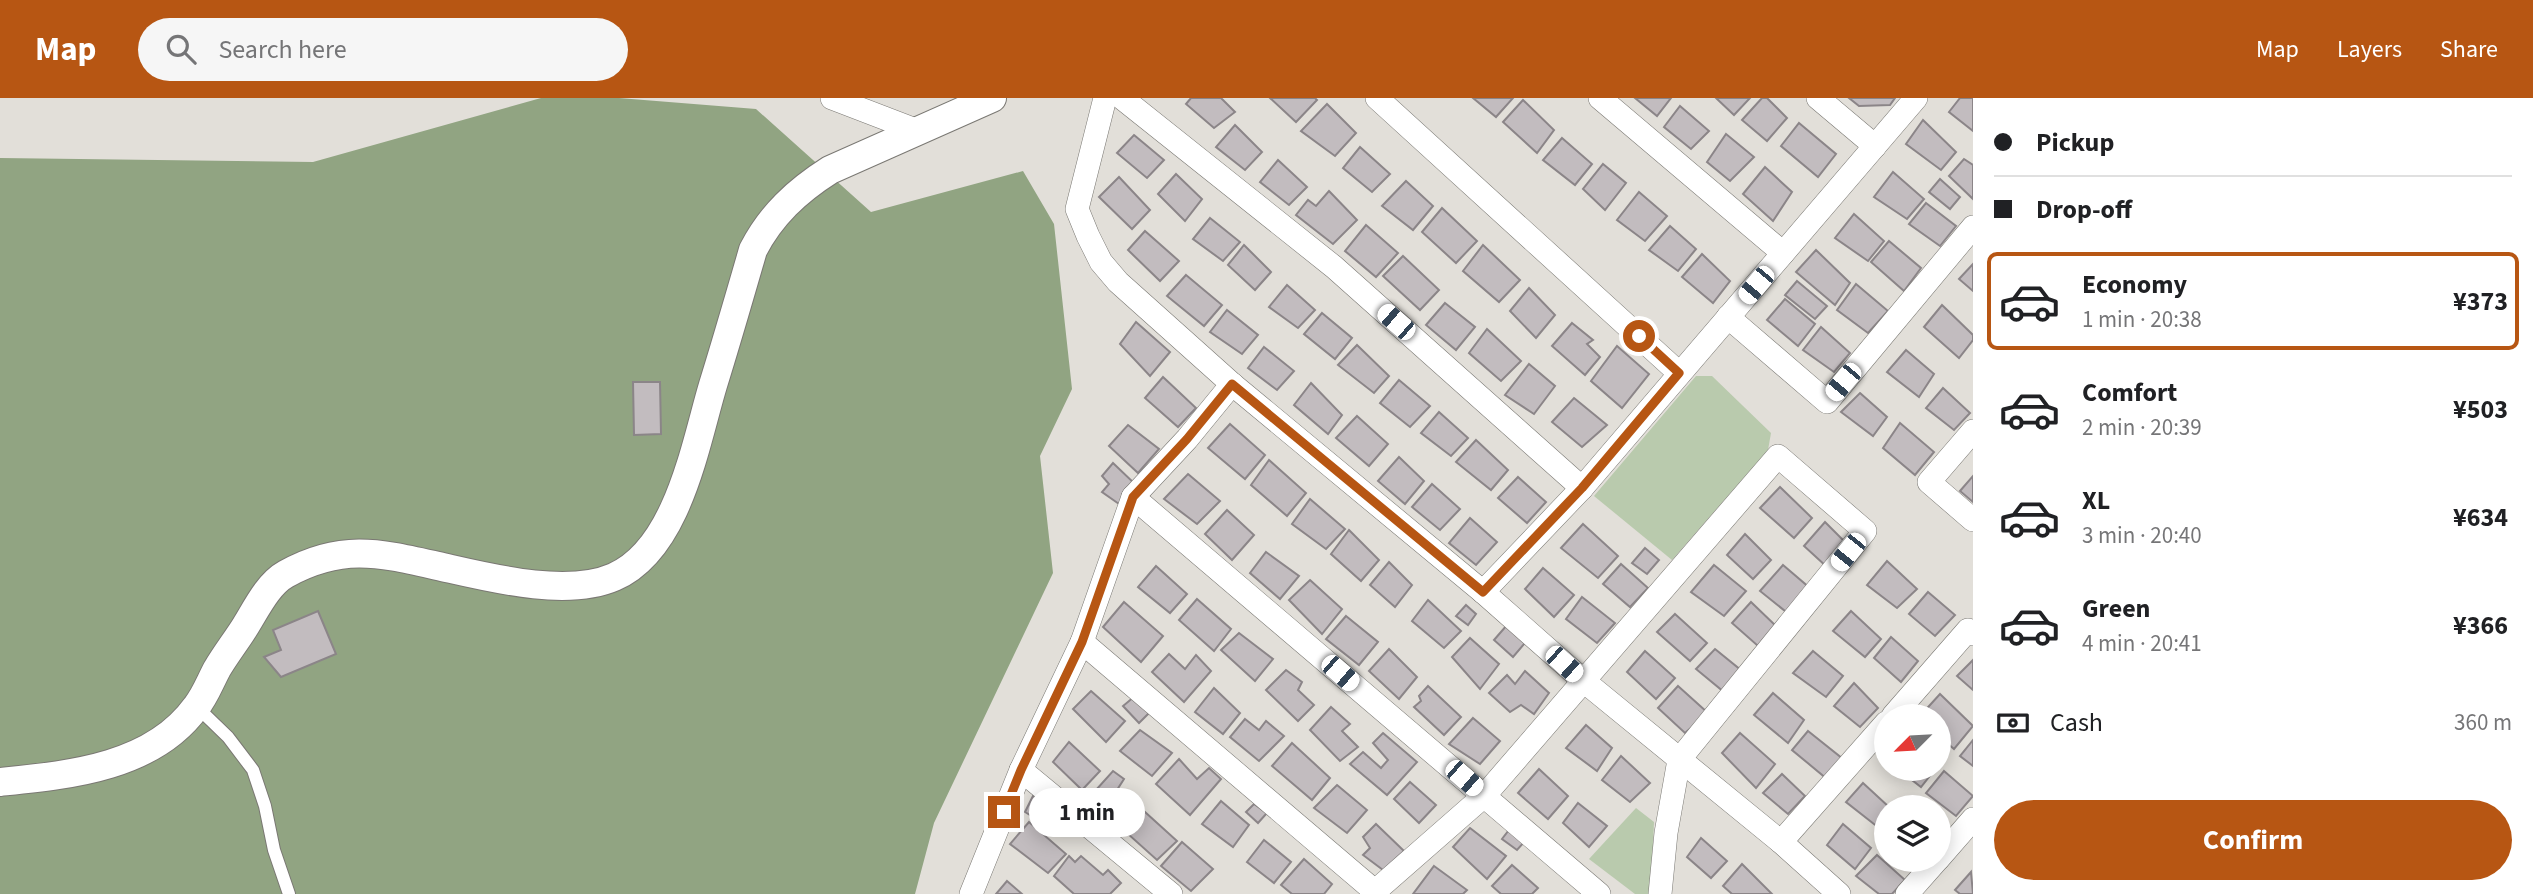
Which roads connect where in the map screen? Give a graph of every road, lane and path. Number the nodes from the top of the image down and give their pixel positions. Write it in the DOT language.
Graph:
graph roads {
  1 [pos="832,98"];
  2 [pos="992,98"];
  3 [pos="1105,98"];
  4 [pos="1122,98"];
  5 [pos="1377,98"];
  6 [pos="1600,98"];
  7 [pos="1818,98"];
  8 [pos="1916,98"];
  9 [pos="918,131"];
  10 [pos="1875,146"];
  11 [pos="1973,227"];
  12 [pos="1783,253"];
  13 [pos="1728,317"];
  14 [pos="1679,373"];
  15 [pos="1232,384"];
  16 [pos="1973,431"];
  17 [pos="1582,488"];
  18 [pos="1133,497"];
  19 [pos="1973,520"];
  20 [pos="1483,592"];
  21 [pos="1973,634"];
  22 [pos="1082,642"];
  23 [pos="1585,682"];
  24 [pos="1903,704"];
  25 [pos="197,707"];
  26 [pos="1874,737"];
  27 [pos="1679,760"];
  28 [pos="1021,770"];
  29 [pos="0,782"];
  30 [pos="1485,796"];
  31 [pos="1973,819"];
  32 [pos="1781,842"];
  33 [pos="1951,844"];
  34 [pos="1926,872"];
  35 [pos="1375,893"];
  36 [pos="289,894"];
  37 [pos="971,894"];
  38 [pos="1171,894"];
  39 [pos="1599,894"];
  40 [pos="1660,894"];
  41 [pos="1839,894"];
  42 [pos="1907,894"];
  1 -- 9 [label="street"];
  2 -- 9 [label="street"];
  3 -- 15 [label="street"];
  4 -- 17 [label="street"];
  5 -- 14 [label="street"];
  6 -- 12 [label="street"];
  7 -- 10 [label="street"];
  8 -- 10 [label="street"];
  9 -- 25 [label="street"];
  10 -- 12 [label="street"];
  11 -- 13 [label="street"];
  12 -- 13 [label="street"];
  13 -- 14 [label="street"];
  14 -- 17 [label="street"];
  15 -- 18 [label="street"];
  15 -- 20 [label="street"];
  16 -- 19 [label="street"];
  17 -- 20 [label="street"];
  18 -- 22 [label="street"];
  18 -- 30 [label="street"];
  20 -- 23 [label="street"];
  21 -- 24 [label="street"];
  22 -- 28 [label="street"];
  22 -- 35 [label="street"];
  23 -- 27 [label="street"];
  23 -- 27 [label="street"];
  23 -- 30 [label="street"];
  25 -- 29 [label="street"];
  25 -- 36 [label="lane"];
  26 -- 32 [label="street"];
  27 -- 32 [label="street"];
  27 -- 40 [label="street"];
  28 -- 37 [label="street"];
  28 -- 38 [label="street"];
  30 -- 35 [label="street"];
  30 -- 39 [label="street"];
  31 -- 33 [label="street"];
  32 -- 41 [label="street"];
  34 -- 42 [label="street"];
}
